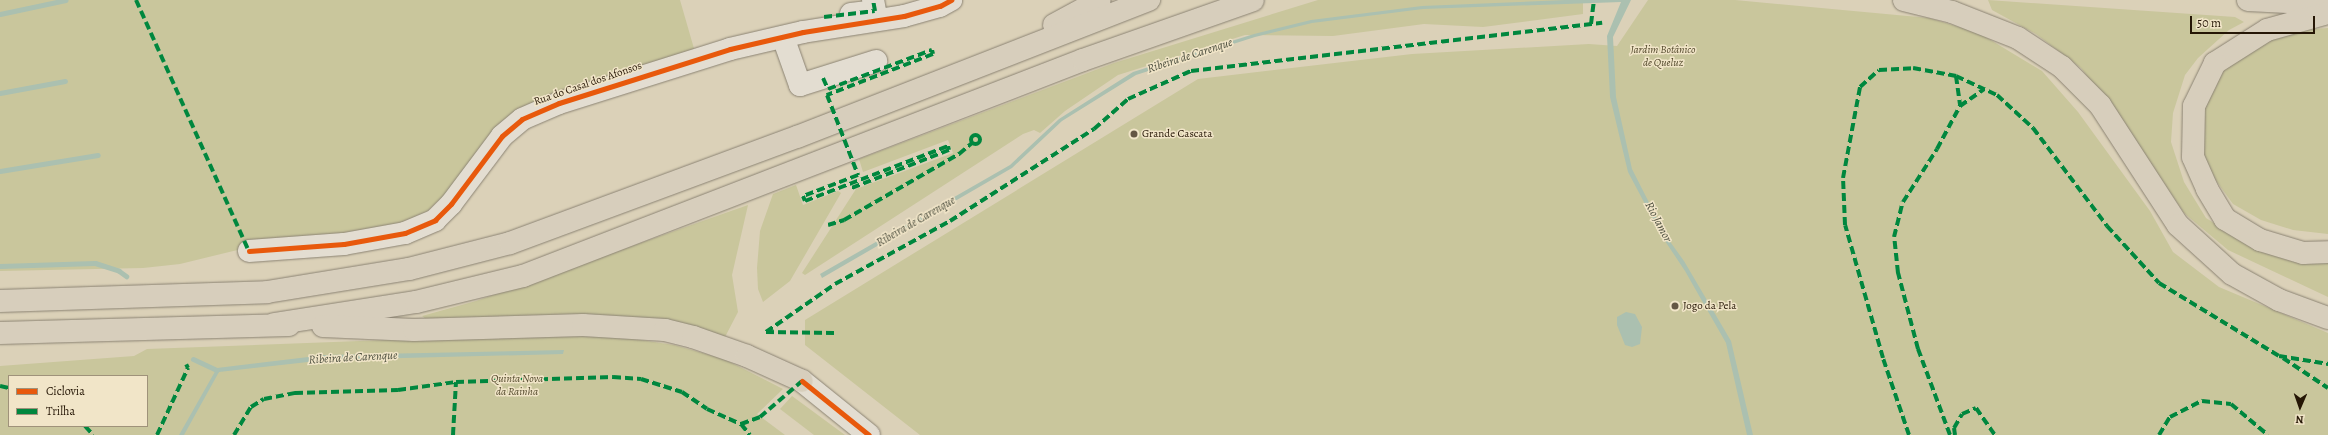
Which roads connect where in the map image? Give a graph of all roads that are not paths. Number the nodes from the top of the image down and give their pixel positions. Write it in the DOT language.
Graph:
graph roads {
  1 [pos="874,0"];
  2 [pos="951,0"];
  3 [pos="1100,0"];
  4 [pos="1149,0"];
  5 [pos="1253,0"];
  6 [pos="1904,0"];
  7 [pos="2248,0"];
  8 [pos="2328,4"];
  9 [pos="2328,13"];
  10 [pos="824,17"];
  11 [pos="783,37"];
  12 [pos="876,61"];
  13 [pos="974,69"];
  14 [pos="249,251"];
  15 [pos="2328,252"];
  16 [pos="0,301"];
  17 [pos="2328,318"];
  18 [pos="274,324"];
  19 [pos="0,334"];
  20 [pos="802,381"];
  21 [pos="869,435"];
  1 -- 10 [label="street"];
  2 -- 11 [label="street, Rua do Casal dos Afonsos"];
  3 -- 13 [label="highway"];
  4 -- 13 [label="highway"];
  5 -- 18 [label="highway"];
  6 -- 17 [label="highway"];
  7 -- 8 [label="highway"];
  9 -- 15 [label="highway"];
  11 -- 12 [label="street"];
  11 -- 14 [label="street, Rua do Casal dos Afonsos"];
  13 -- 16 [label="highway"];
  18 -- 19 [label="highway"];
  18 -- 20 [label="highway"];
  20 -- 21 [label="street"];
}
